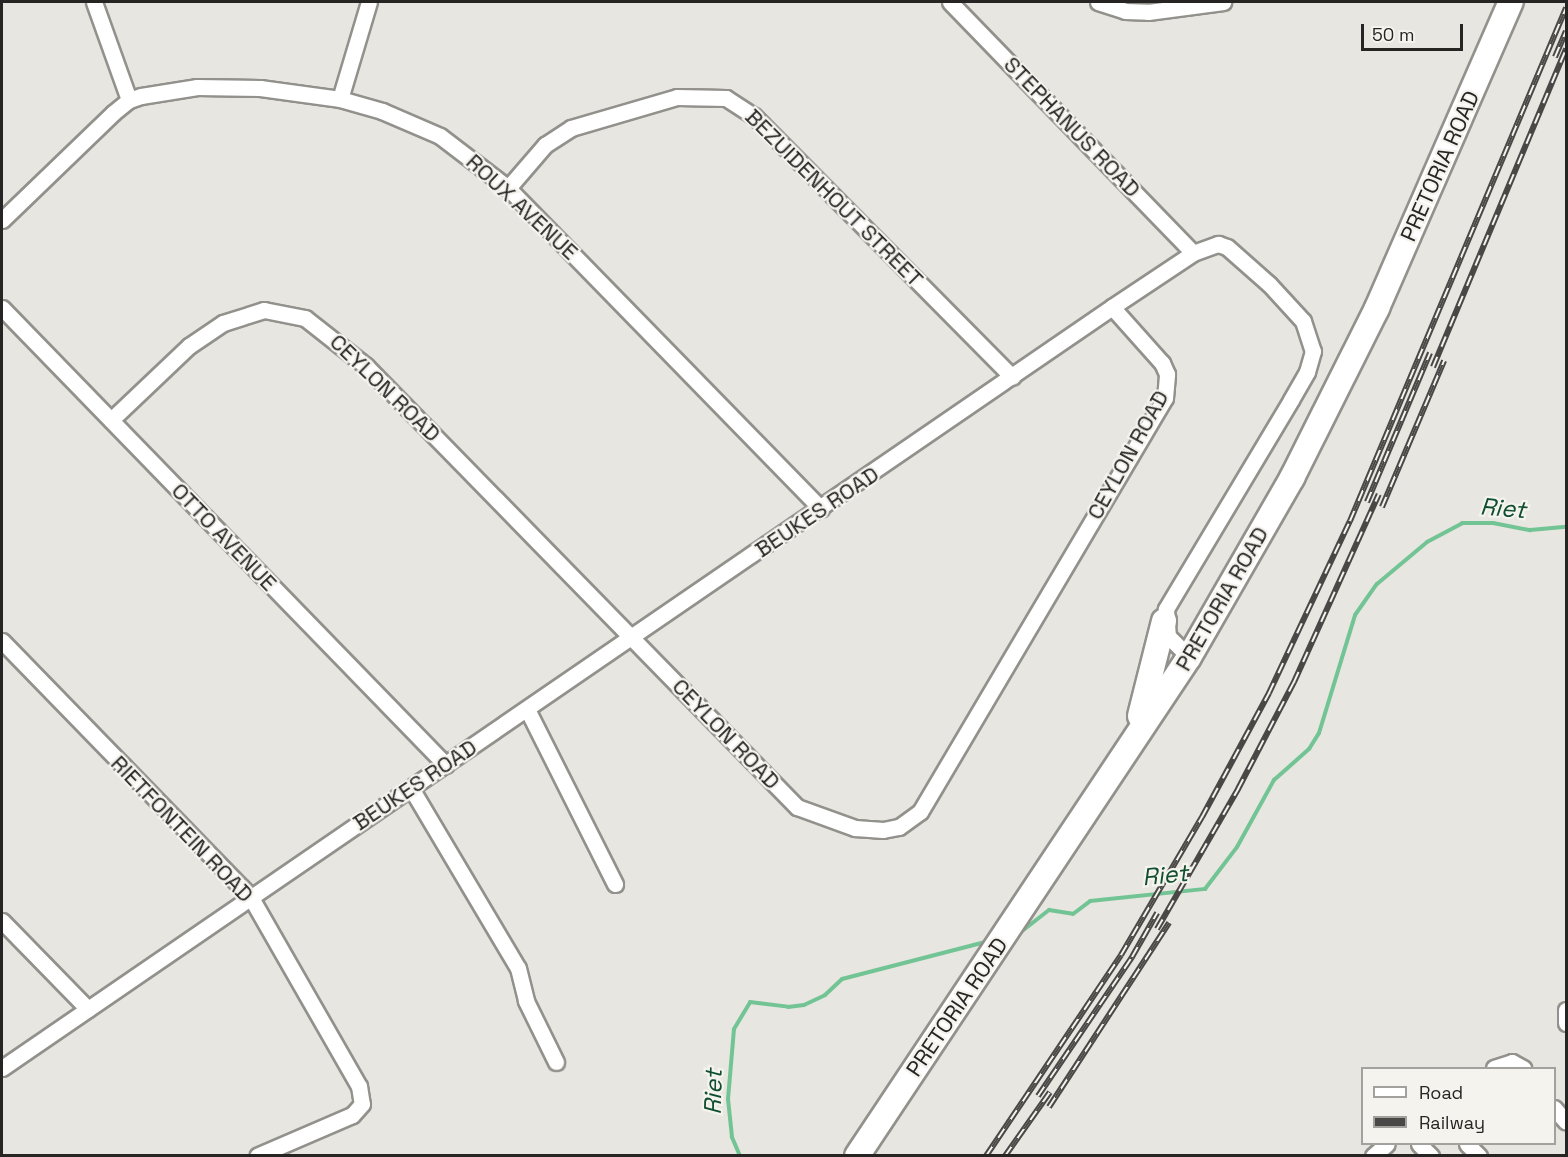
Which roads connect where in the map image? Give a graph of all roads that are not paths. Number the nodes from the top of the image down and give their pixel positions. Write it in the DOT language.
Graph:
graph roads {
  1 [pos="94,2"];
  2 [pos="369,2"];
  3 [pos="951,2"];
  4 [pos="1098,2"];
  5 [pos="1223,2"];
  6 [pos="1511,2"];
  7 [pos="340,99"];
  8 [pos="129,100"];
  9 [pos="508,188"];
  10 [pos="2,220"];
  11 [pos="1193,253"];
  12 [pos="1112,307"];
  13 [pos="2,309"];
  14 [pos="1012,377"];
  15 [pos="111,420"];
  16 [pos="821,509"];
  17 [pos="1164,622"];
  18 [pos="1206,629"];
  19 [pos="632,638"];
  20 [pos="2,641"];
  21 [pos="1189,657"];
  22 [pos="527,709"];
  23 [pos="1132,741"];
  24 [pos="446,765"];
  25 [pos="411,788"];
  26 [pos="615,884"];
  27 [pos="250,896"];
  28 [pos="2,921"];
  29 [pos="88,1009"];
  30 [pos="1566,1010"];
  31 [pos="1566,1023"];
  32 [pos="556,1062"];
  33 [pos="1497,1067"];
  34 [pos="1521,1067"];
  35 [pos="2,1068"];
  36 [pos="1556,1110"];
  37 [pos="1566,1122"];
  38 [pos="1385,1145"];
  39 [pos="257,1155"];
  40 [pos="857,1155"];
  41 [pos="1373,1155"];
  1 -- 8 [label="street"];
  2 -- 7 [label="street"];
  3 -- 11 [label="street, STEPHANUS ROAD"];
  4 -- 5 [label="street"];
  6 -- 18 [label="main road, PRETORIA ROAD"];
  7 -- 8 [label="street, ROUX AVENUE"];
  7 -- 9 [label="street, ROUX AVENUE"];
  8 -- 10 [label="street"];
  9 -- 14 [label="street, BEZUIDENHOUT STREET"];
  9 -- 16 [label="street, ROUX AVENUE"];
  11 -- 12 [label="street, BEUKES ROAD"];
  11 -- 17 [label="street, BEUKES ROAD"];
  12 -- 14 [label="street, BEUKES ROAD"];
  12 -- 19 [label="street, CEYLON ROAD"];
  13 -- 15 [label="street, OTTO AVENUE"];
  14 -- 16 [label="street, BEUKES ROAD"];
  15 -- 19 [label="street, CEYLON ROAD"];
  15 -- 24 [label="street, OTTO AVENUE"];
  16 -- 19 [label="street, BEUKES ROAD"];
  17 -- 18 [label="main road"];
  17 -- 21 [label="street"];
  17 -- 23 [label="main road"];
  18 -- 21 [label="main road, PRETORIA ROAD"];
  19 -- 22 [label="street, BEUKES ROAD"];
  20 -- 27 [label="street, RIETFONTEIN ROAD"];
  21 -- 23 [label="main road, PRETORIA ROAD"];
  22 -- 24 [label="street, BEUKES ROAD"];
  22 -- 26 [label="street"];
  23 -- 40 [label="main road, PRETORIA ROAD"];
  24 -- 25 [label="street, BEUKES ROAD"];
  25 -- 27 [label="street, BEUKES ROAD"];
  25 -- 32 [label="street"];
  27 -- 29 [label="street, BEUKES ROAD"];
  27 -- 39 [label="street, RIETFONTEIN ROAD"];
  28 -- 29 [label="street"];
  29 -- 35 [label="street, BEUKES ROAD"];
  30 -- 31 [label="street"];
  33 -- 34 [label="street"];
  36 -- 37 [label="street"];
  38 -- 41 [label="street"];
}
